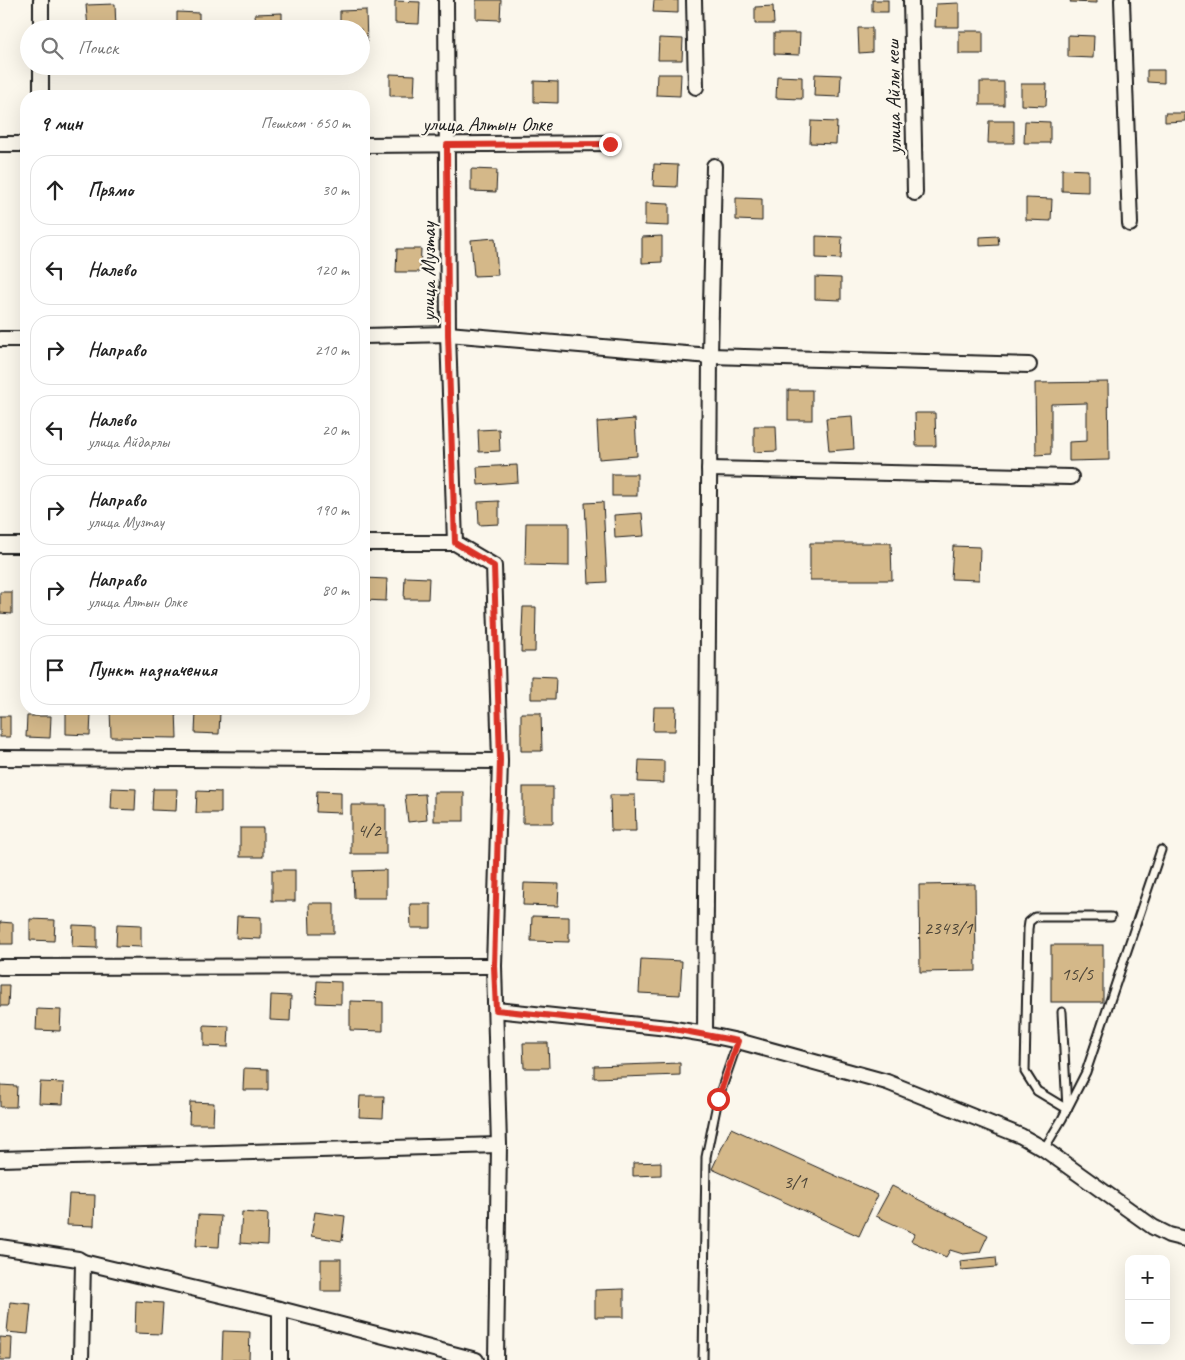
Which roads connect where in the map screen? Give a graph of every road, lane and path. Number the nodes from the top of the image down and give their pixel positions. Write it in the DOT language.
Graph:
graph roads {
  1 [pos="41,0"];
  2 [pos="446,0"];
  3 [pos="694,0"];
  4 [pos="911,0"];
  5 [pos="1122,0"];
  6 [pos="41,20"];
  7 [pos="41,75"];
  8 [pos="696,87"];
  9 [pos="40,90"];
  10 [pos="0,144"];
  11 [pos="20,144"];
  12 [pos="610,144"];
  13 [pos="370,145"];
  14 [pos="447,145"];
  15 [pos="714,166"];
  16 [pos="915,193"];
  17 [pos="1130,224"];
  18 [pos="448,334"];
  19 [pos="370,336"];
  20 [pos="0,339"];
  21 [pos="20,339"];
  22 [pos="710,356"];
  23 [pos="1029,365"];
  24 [pos="709,469"];
  25 [pos="1071,477"];
  26 [pos="370,543"];
  27 [pos="455,543"];
  28 [pos="0,545"];
  29 [pos="20,545"];
  30 [pos="0,758"];
  31 [pos="500,760"];
  32 [pos="1161,850"];
  33 [pos="1111,917"];
  34 [pos="494,966"];
  35 [pos="0,967"];
  36 [pos="496,1010"];
  37 [pos="1062,1012"];
  38 [pos="705,1034"];
  39 [pos="738,1041"];
  40 [pos="1068,1109"];
  41 [pos="499,1145"];
  42 [pos="1044,1149"];
  43 [pos="0,1159"];
  44 [pos="1185,1239"];
  45 [pos="0,1247"];
  46 [pos="83,1262"];
  47 [pos="280,1309"];
  48 [pos="80,1360"];
  49 [pos="280,1360"];
  50 [pos="476,1360"];
  51 [pos="496,1360"];
  52 [pos="703,1360"];
  1 -- 6 [label="street"];
  2 -- 14 [label="street, улица Музтау"];
  3 -- 8 [label="street"];
  4 -- 16 [label="street, улица Айлы кеш"];
  5 -- 17 [label="street"];
  7 -- 9 [label="street"];
  10 -- 11 [label="street"];
  12 -- 14 [label="street, улица Алтын Олке"];
  13 -- 14 [label="street, улица Алтын Олке"];
  14 -- 18 [label="street, улица Музтау"];
  15 -- 22 [label="street"];
  18 -- 19 [label="street"];
  18 -- 22 [label="street"];
  18 -- 27 [label="street, улица Музтау"];
  20 -- 21 [label="street"];
  22 -- 23 [label="street"];
  22 -- 24 [label="street"];
  24 -- 25 [label="street"];
  24 -- 38 [label="street"];
  26 -- 27 [label="street"];
  27 -- 31 [label="street"];
  28 -- 29 [label="street"];
  30 -- 31 [label="street"];
  31 -- 34 [label="street"];
  32 -- 40 [label="lane"];
  33 -- 40 [label="lane"];
  34 -- 35 [label="street"];
  34 -- 36 [label="street"];
  36 -- 38 [label="street"];
  36 -- 41 [label="street"];
  37 -- 40 [label="lane"];
  38 -- 39 [label="street"];
  39 -- 42 [label="street"];
  39 -- 52 [label="lane"];
  40 -- 42 [label="lane"];
  41 -- 43 [label="street"];
  41 -- 51 [label="street"];
  42 -- 44 [label="street"];
  45 -- 46 [label="street"];
  46 -- 47 [label="street"];
  46 -- 48 [label="street"];
  47 -- 49 [label="street"];
  47 -- 50 [label="street"];
}
